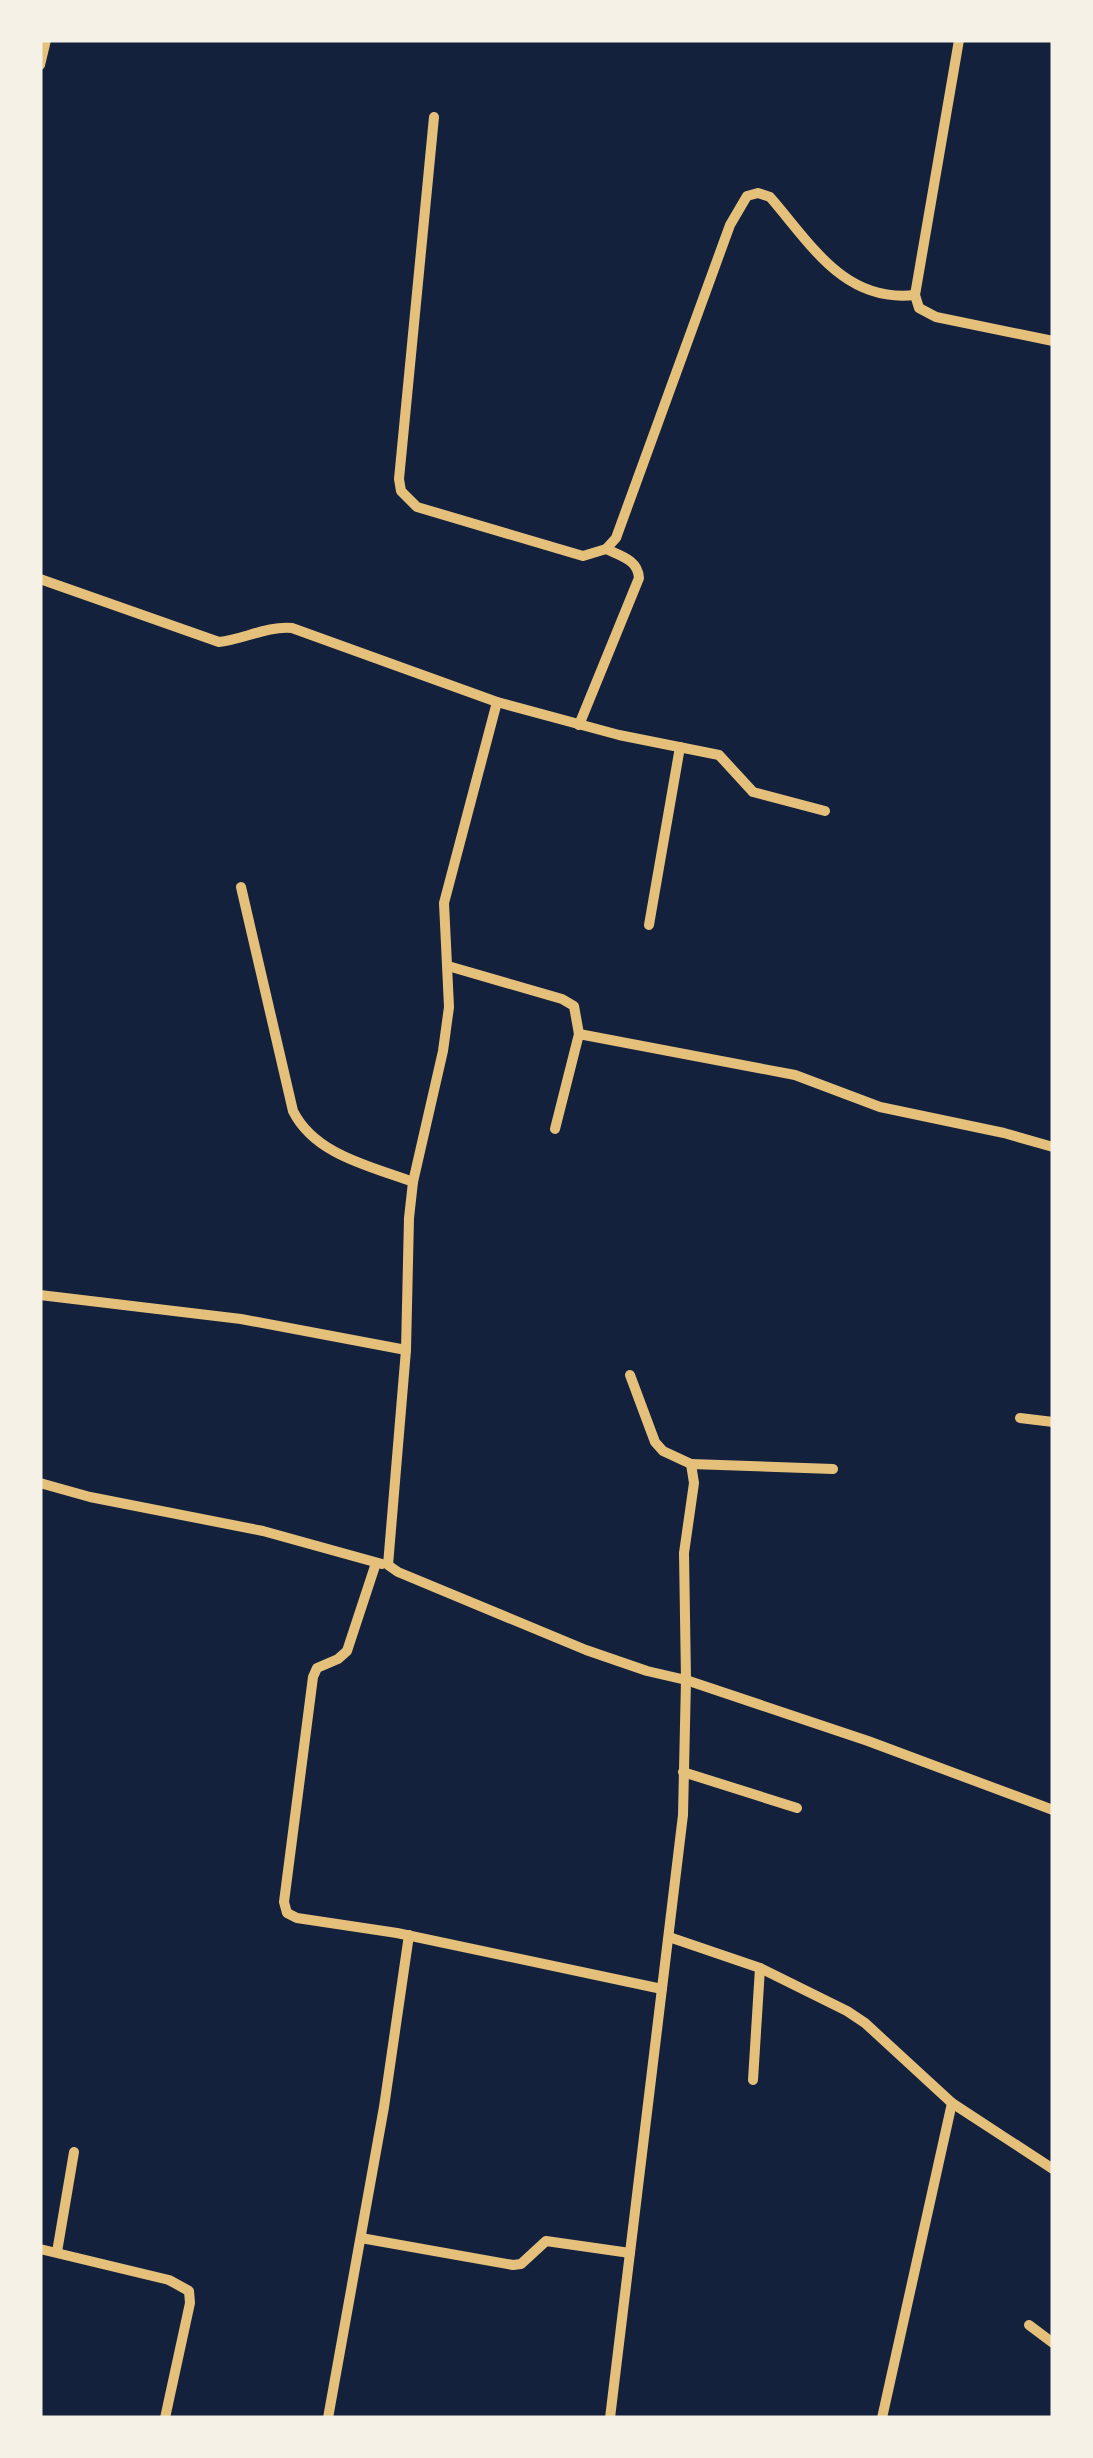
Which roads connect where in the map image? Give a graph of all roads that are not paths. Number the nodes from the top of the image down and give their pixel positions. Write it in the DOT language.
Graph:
graph roads {
  1 [pos="46,40"];
  2 [pos="960,40"];
  3 [pos="40,65"];
  4 [pos="434,116"];
  5 [pos="915,295"];
  6 [pos="1053,341"];
  7 [pos="606,549"];
  8 [pos="40,579"];
  9 [pos="497,702"];
  10 [pos="579,724"];
  11 [pos="680,746"];
  12 [pos="825,811"];
  13 [pos="241,886"];
  14 [pos="649,924"];
  15 [pos="448,966"];
  16 [pos="579,1034"];
  17 [pos="555,1129"];
  18 [pos="1053,1147"];
  19 [pos="413,1182"];
  20 [pos="40,1296"];
  21 [pos="406,1350"];
  22 [pos="630,1375"];
  23 [pos="1020,1418"];
  24 [pos="1053,1422"];
  25 [pos="691,1464"];
  26 [pos="832,1469"];
  27 [pos="40,1483"];
  28 [pos="382,1564"];
  29 [pos="686,1680"];
  30 [pos="684,1772"];
  31 [pos="797,1808"];
  32 [pos="1053,1810"];
  33 [pos="409,1935"];
  34 [pos="669,1937"];
  35 [pos="760,1968"];
  36 [pos="662,1989"];
  37 [pos="753,2080"];
  38 [pos="952,2103"];
  39 [pos="74,2152"];
  40 [pos="1053,2169"];
  41 [pos="361,2238"];
  42 [pos="40,2248"];
  43 [pos="57,2252"];
  44 [pos="630,2253"];
  45 [pos="1029,2325"];
  46 [pos="1053,2344"];
  47 [pos="165,2418"];
  48 [pos="328,2418"];
  49 [pos="610,2418"];
  50 [pos="882,2418"];
  1 -- 3 [label="street"];
  2 -- 5 [label="street"];
  4 -- 7 [label="street"];
  5 -- 6 [label="street"];
  5 -- 7 [label="street"];
  7 -- 10 [label="street"];
  8 -- 9 [label="street"];
  9 -- 10 [label="street"];
  9 -- 15 [label="street"];
  10 -- 11 [label="street"];
  11 -- 12 [label="street"];
  11 -- 14 [label="street"];
  13 -- 19 [label="street"];
  15 -- 16 [label="street"];
  15 -- 19 [label="street"];
  16 -- 17 [label="street"];
  16 -- 18 [label="street"];
  19 -- 21 [label="street"];
  20 -- 21 [label="street"];
  21 -- 28 [label="street"];
  22 -- 25 [label="street"];
  23 -- 24 [label="street"];
  25 -- 26 [label="street"];
  25 -- 29 [label="street"];
  27 -- 28 [label="street"];
  28 -- 29 [label="street"];
  28 -- 33 [label="street"];
  29 -- 30 [label="street"];
  29 -- 32 [label="street"];
  30 -- 31 [label="street"];
  30 -- 34 [label="street"];
  33 -- 36 [label="street"];
  33 -- 41 [label="street"];
  34 -- 35 [label="street"];
  34 -- 36 [label="street"];
  35 -- 37 [label="street"];
  35 -- 38 [label="street"];
  36 -- 44 [label="street"];
  38 -- 40 [label="street"];
  38 -- 50 [label="street"];
  39 -- 43 [label="street"];
  41 -- 44 [label="street"];
  41 -- 48 [label="street"];
  42 -- 43 [label="street"];
  43 -- 47 [label="street"];
  44 -- 49 [label="street"];
  45 -- 46 [label="street"];
}
